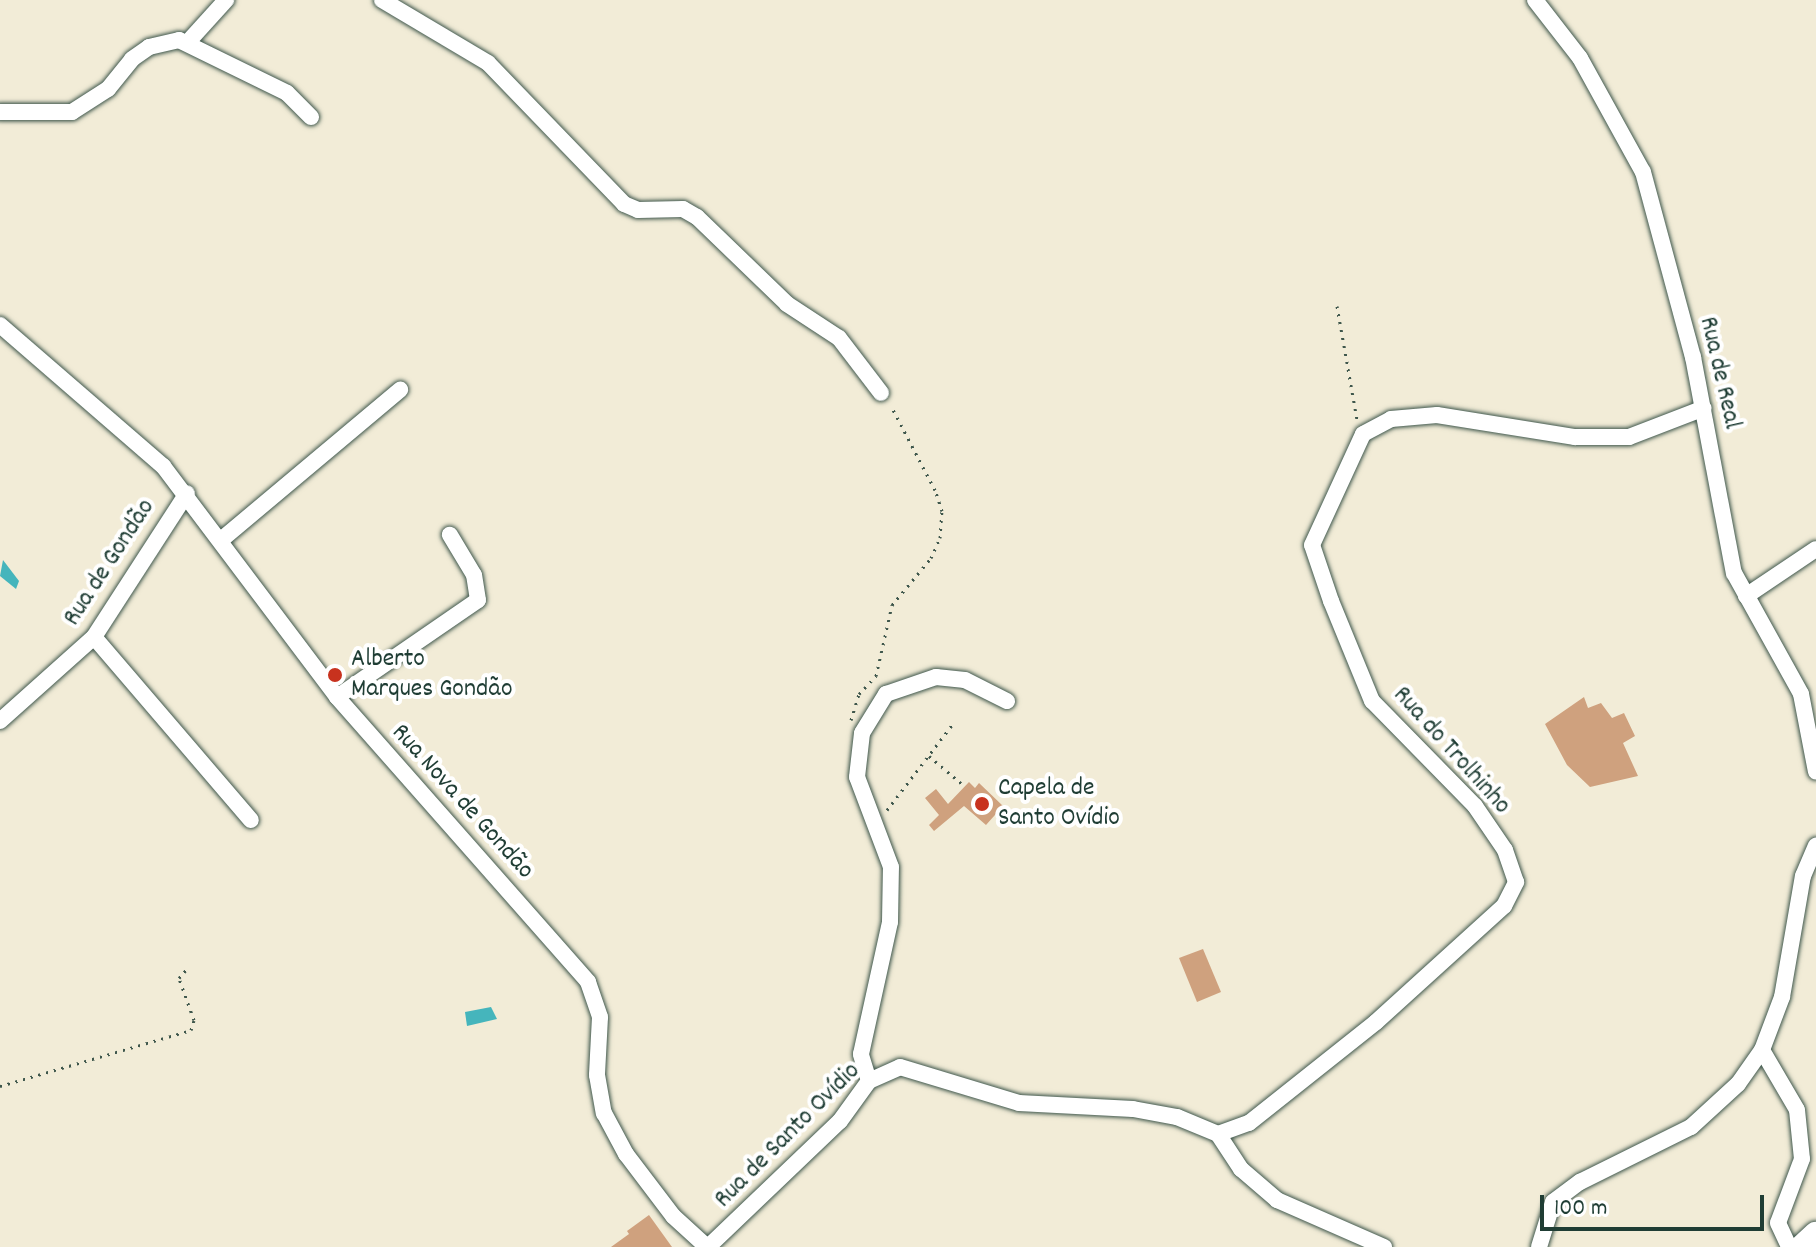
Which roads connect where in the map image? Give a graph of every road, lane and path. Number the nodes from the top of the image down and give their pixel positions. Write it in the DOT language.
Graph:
graph roads {
  1 [pos="226,0"];
  2 [pos="382,0"];
  3 [pos="1535,0"];
  4 [pos="188,42"];
  5 [pos="0,112"];
  6 [pos="311,117"];
  7 [pos="1337,306"];
  8 [pos="0,325"];
  9 [pos="400,390"];
  10 [pos="881,393"];
  11 [pos="1704,408"];
  12 [pos="1363,434"];
  13 [pos="187,493"];
  14 [pos="450,535"];
  15 [pos="221,540"];
  16 [pos="1816,549"];
  17 [pos="1746,596"];
  18 [pos="94,637"];
  19 [pos="337,697"];
  20 [pos="1007,701"];
  21 [pos="0,721"];
  22 [pos="952,725"];
  23 [pos="850,728"];
  24 [pos="929,756"];
  25 [pos="1816,772"];
  26 [pos="961,783"];
  27 [pos="251,820"];
  28 [pos="875,826"];
  29 [pos="1816,846"];
  30 [pos="186,970"];
  31 [pos="1762,1050"];
  32 [pos="869,1081"];
  33 [pos="0,1086"];
  34 [pos="1218,1134"];
  35 [pos="1816,1235"];
  36 [pos="708,1247"];
  37 [pos="1384,1247"];
  38 [pos="1539,1247"];
  39 [pos="1789,1247"];
  40 [pos="1803,1247"];
  1 -- 4 [label="street"];
  2 -- 10 [label="street"];
  3 -- 11 [label="street, Rua de Real"];
  4 -- 5 [label="street"];
  4 -- 6 [label="street"];
  7 -- 12 [label="path"];
  8 -- 13 [label="street, Rua Nova de Gondão"];
  9 -- 15 [label="street"];
  10 -- 23 [label="path"];
  11 -- 12 [label="street"];
  11 -- 17 [label="street, Rua de Real"];
  12 -- 34 [label="street, Rua do Trolhinho"];
  13 -- 15 [label="street, Rua Nova de Gondão"];
  13 -- 18 [label="street, Rua de Gondão"];
  14 -- 19 [label="street"];
  15 -- 19 [label="street, Rua Nova de Gondão"];
  16 -- 17 [label="street"];
  17 -- 25 [label="street, Rua de Real"];
  18 -- 21 [label="street, Rua de Gondão"];
  18 -- 27 [label="street"];
  19 -- 36 [label="street, Rua Nova de Gondão"];
  20 -- 28 [label="street"];
  22 -- 24 [label="path"];
  24 -- 26 [label="path"];
  24 -- 28 [label="path"];
  28 -- 32 [label="street"];
  29 -- 31 [label="street"];
  30 -- 33 [label="path"];
  31 -- 38 [label="street"];
  31 -- 39 [label="street"];
  32 -- 34 [label="street, Rua de Santo Ovídio"];
  32 -- 36 [label="street, Rua de Santo Ovídio"];
  34 -- 37 [label="street"];
  35 -- 40 [label="main road"];
}
